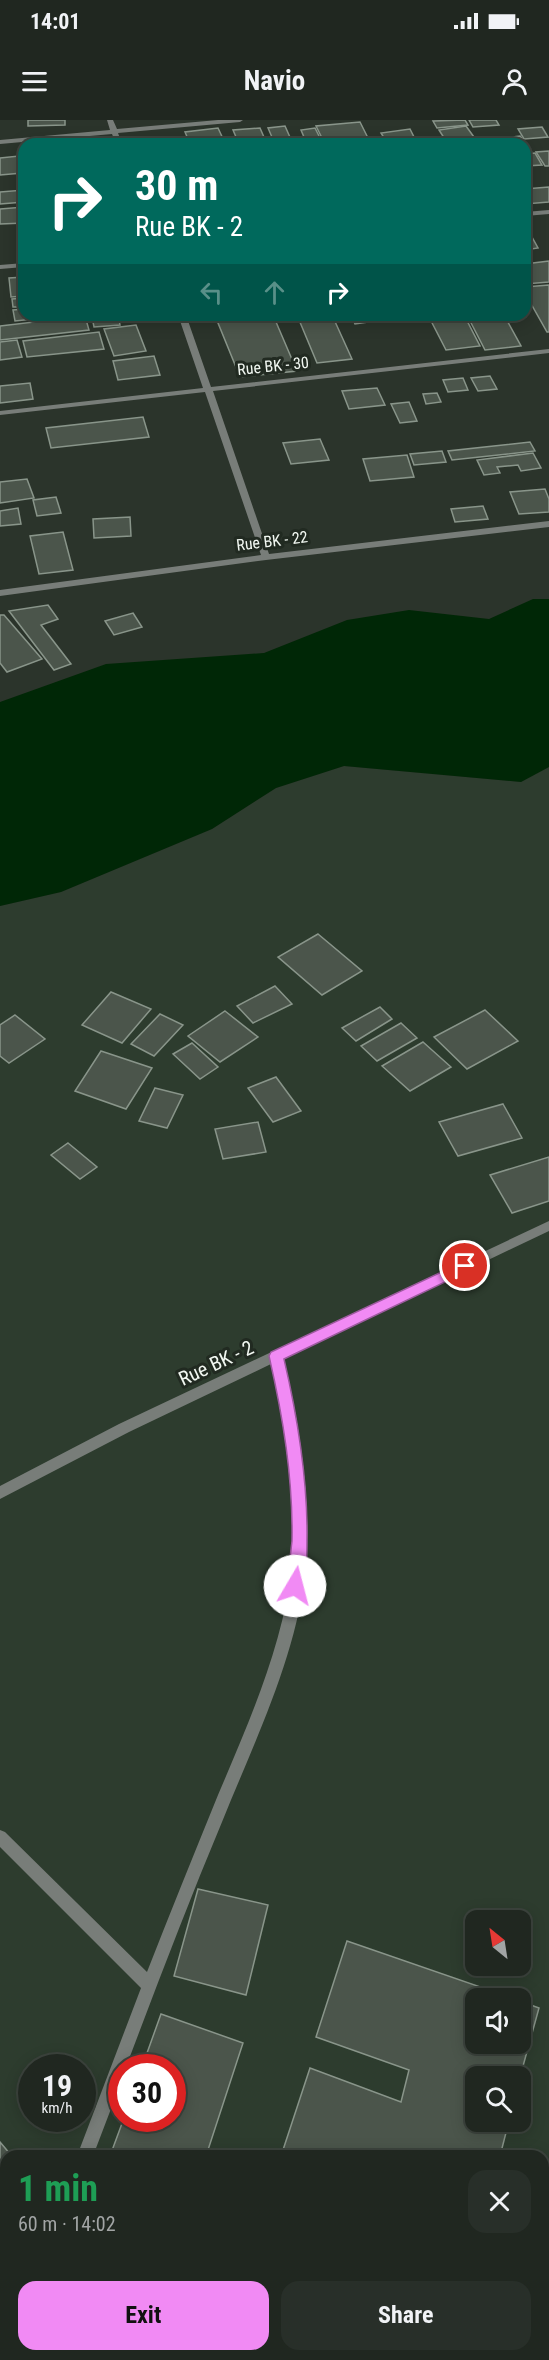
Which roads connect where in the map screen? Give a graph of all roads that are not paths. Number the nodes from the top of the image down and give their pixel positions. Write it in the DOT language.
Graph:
graph roads {
  1 [pos="110,120"];
  2 [pos="240,120"];
  3 [pos="115,131"];
  4 [pos="42,138"];
  5 [pos="118,138"];
  6 [pos="18,140"];
  7 [pos="0,142"];
  8 [pos="549,212"];
  9 [pos="531,214"];
  10 [pos="18,266"];
  11 [pos="0,267"];
  12 [pos="184,321"];
  13 [pos="549,351"];
  14 [pos="209,388"];
  15 [pos="0,413"];
  16 [pos="549,524"];
  17 [pos="266,557"];
  18 [pos="0,593"];
  19 [pos="549,1226"];
  20 [pos="276,1356"];
  21 [pos="0,1493"];
  22 [pos="0,1837"];
  23 [pos="149,1985"];
  24 [pos="87,2150"];
  1 -- 3 [label="street"];
  2 -- 3 [label="street"];
  3 -- 4 [label="street"];
  3 -- 5 [label="street"];
  6 -- 7 [label="street"];
  8 -- 9 [label="street"];
  10 -- 11 [label="street"];
  12 -- 14 [label="street"];
  13 -- 14 [label="street, Rue BK - 30"];
  14 -- 15 [label="street, Rue BK - 30"];
  14 -- 17 [label="street"];
  16 -- 17 [label="street, Rue BK - 22"];
  17 -- 18 [label="street, Rue BK - 22"];
  19 -- 20 [label="street, Rue BK - 2"];
  20 -- 21 [label="street, Rue BK - 2"];
  20 -- 23 [label="street"];
  22 -- 23 [label="street"];
  23 -- 24 [label="street"];
}
